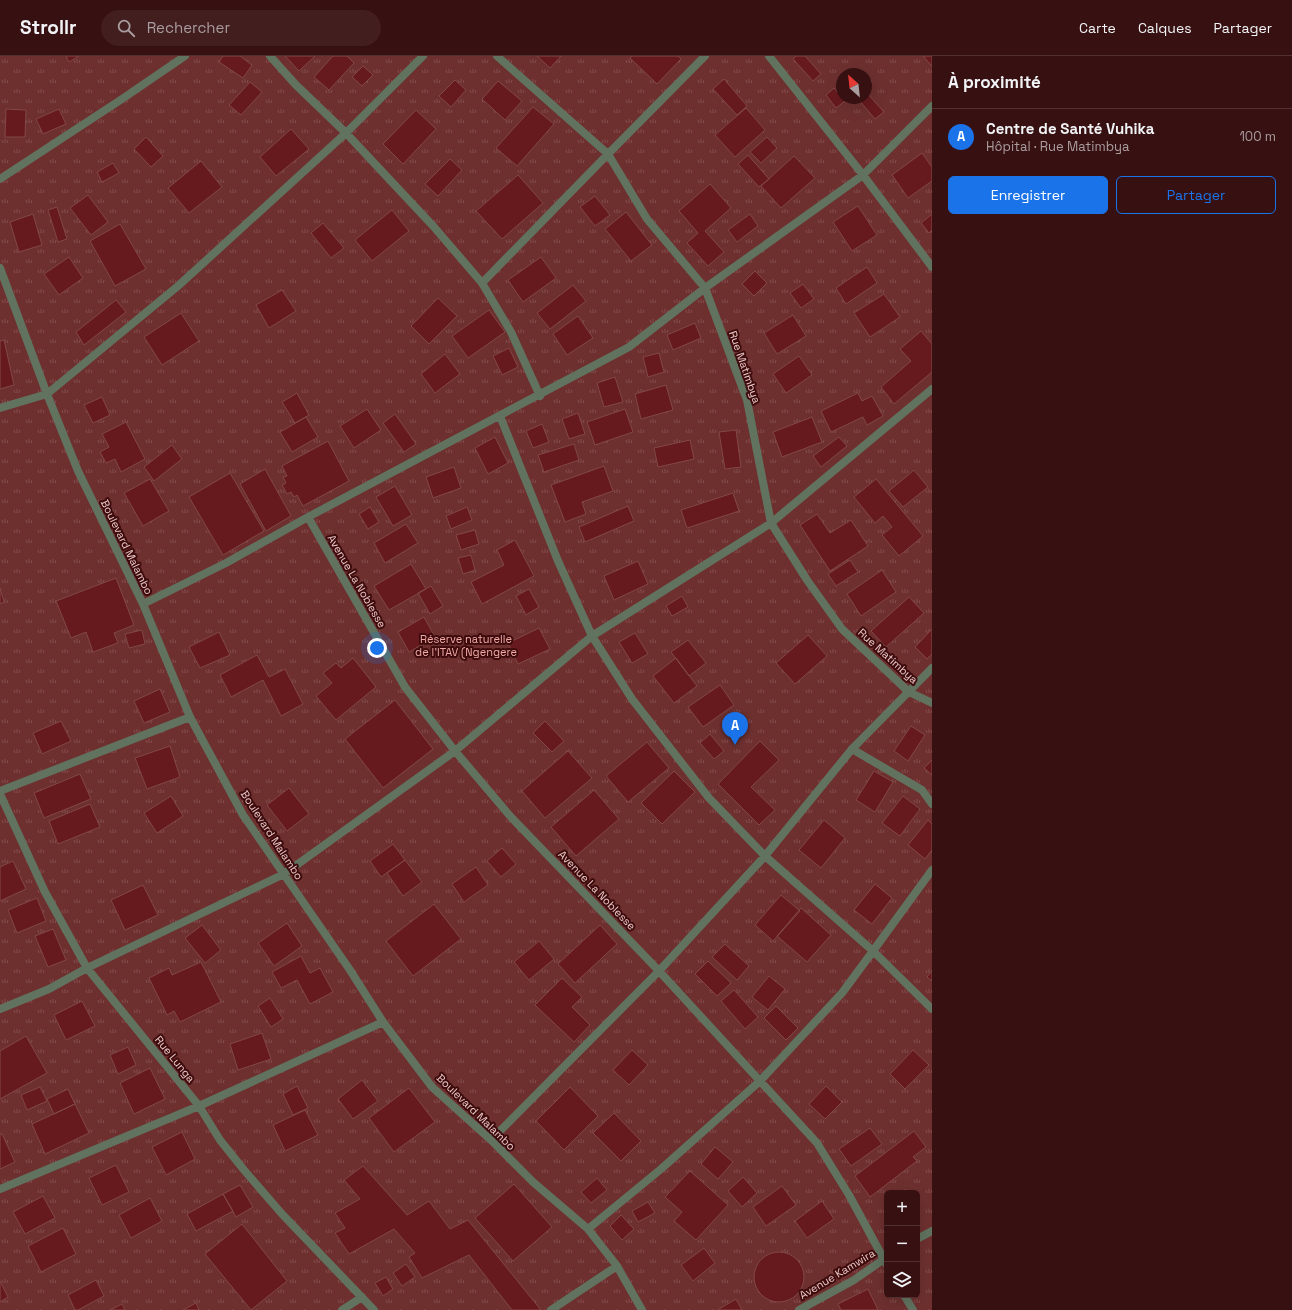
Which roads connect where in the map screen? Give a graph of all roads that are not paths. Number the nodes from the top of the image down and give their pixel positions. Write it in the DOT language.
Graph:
graph roads {
  1 [pos="185,56"];
  2 [pos="270,56"];
  3 [pos="423,56"];
  4 [pos="498,56"];
  5 [pos="705,56"];
  6 [pos="769,56"];
  7 [pos="932,106"];
  8 [pos="346,133"];
  9 [pos="608,154"];
  10 [pos="863,175"];
  11 [pos="0,179"];
  12 [pos="932,267"];
  13 [pos="0,268"];
  14 [pos="482,283"];
  15 [pos="705,288"];
  16 [pos="932,389"];
  17 [pos="46,394"];
  18 [pos="540,396"];
  19 [pos="0,408"];
  20 [pos="500,416"];
  21 [pos="308,517"];
  22 [pos="771,523"];
  23 [pos="142,604"];
  24 [pos="592,636"];
  25 [pos="932,668"];
  26 [pos="910,692"];
  27 [pos="932,703"];
  28 [pos="190,717"];
  29 [pos="852,749"];
  30 [pos="454,751"];
  31 [pos="0,793"];
  32 [pos="932,804"];
  33 [pos="765,856"];
  34 [pos="932,870"];
  35 [pos="284,874"];
  36 [pos="874,951"];
  37 [pos="87,968"];
  38 [pos="659,971"];
  39 [pos="0,1009"];
  40 [pos="932,1009"];
  41 [pos="383,1022"];
  42 [pos="760,1081"];
  43 [pos="199,1106"];
  44 [pos="491,1140"];
  45 [pos="0,1189"];
  46 [pos="588,1229"];
  47 [pos="932,1230"];
  48 [pos="920,1237"];
  49 [pos="884,1256"];
  50 [pos="884,1261"];
  51 [pos="616,1266"];
  52 [pos="362,1297"];
  53 [pos="906,1298"];
  54 [pos="342,1310"];
  55 [pos="374,1310"];
  56 [pos="551,1310"];
  57 [pos="642,1310"];
  58 [pos="799,1310"];
  59 [pos="913,1310"];
  1 -- 11 [label="street"];
  2 -- 8 [label="street"];
  3 -- 8 [label="street"];
  4 -- 9 [label="street, Rue Matimbya"];
  5 -- 9 [label="street"];
  6 -- 10 [label="street"];
  7 -- 10 [label="street"];
  8 -- 14 [label="street"];
  8 -- 17 [label="street"];
  9 -- 14 [label="street"];
  9 -- 15 [label="street, Rue Matimbya"];
  10 -- 12 [label="street"];
  10 -- 15 [label="street"];
  13 -- 17 [label="street, Boulevard Malambo"];
  14 -- 18 [label="street"];
  15 -- 18 [label="street"];
  15 -- 22 [label="street, Rue Matimbya"];
  16 -- 22 [label="street"];
  17 -- 19 [label="street"];
  17 -- 23 [label="street, Boulevard Malambo"];
  18 -- 20 [label="street"];
  20 -- 21 [label="street"];
  20 -- 24 [label="street"];
  21 -- 23 [label="street"];
  21 -- 30 [label="street, Avenue La Noblesse"];
  22 -- 24 [label="street"];
  22 -- 26 [label="street, Rue Matimbya"];
  23 -- 28 [label="street, Boulevard Malambo"];
  24 -- 30 [label="street"];
  24 -- 33 [label="street"];
  25 -- 26 [label="street"];
  26 -- 27 [label="street, Rue Matimbya"];
  26 -- 29 [label="street"];
  28 -- 31 [label="street"];
  28 -- 35 [label="street, Boulevard Malambo"];
  29 -- 32 [label="street"];
  29 -- 33 [label="street"];
  30 -- 35 [label="street"];
  30 -- 38 [label="street, Avenue La Noblesse"];
  31 -- 37 [label="street, Rue Lunga"];
  33 -- 36 [label="street"];
  33 -- 38 [label="street"];
  34 -- 36 [label="street"];
  35 -- 37 [label="street"];
  35 -- 41 [label="street, Boulevard Malambo"];
  36 -- 40 [label="street"];
  36 -- 42 [label="street"];
  37 -- 39 [label="street"];
  37 -- 43 [label="street, Rue Lunga"];
  38 -- 42 [label="street, Avenue La Noblesse"];
  38 -- 44 [label="street"];
  41 -- 43 [label="street"];
  41 -- 44 [label="street, Boulevard Malambo"];
  42 -- 46 [label="street"];
  42 -- 49 [label="street, Avenue La Noblesse"];
  43 -- 45 [label="street"];
  43 -- 52 [label="street, Rue Lunga"];
  44 -- 46 [label="street, Boulevard Malambo"];
  46 -- 51 [label="street, Boulevard Malambo"];
  47 -- 48 [label="street"];
  50 -- 58 [label="street, Avenue Kamwira"];
  51 -- 56 [label="street"];
  51 -- 57 [label="street, Boulevard Malambo"];
  52 -- 54 [label="street"];
  52 -- 55 [label="street, Rue Lunga"];
  53 -- 59 [label="street"];
}
